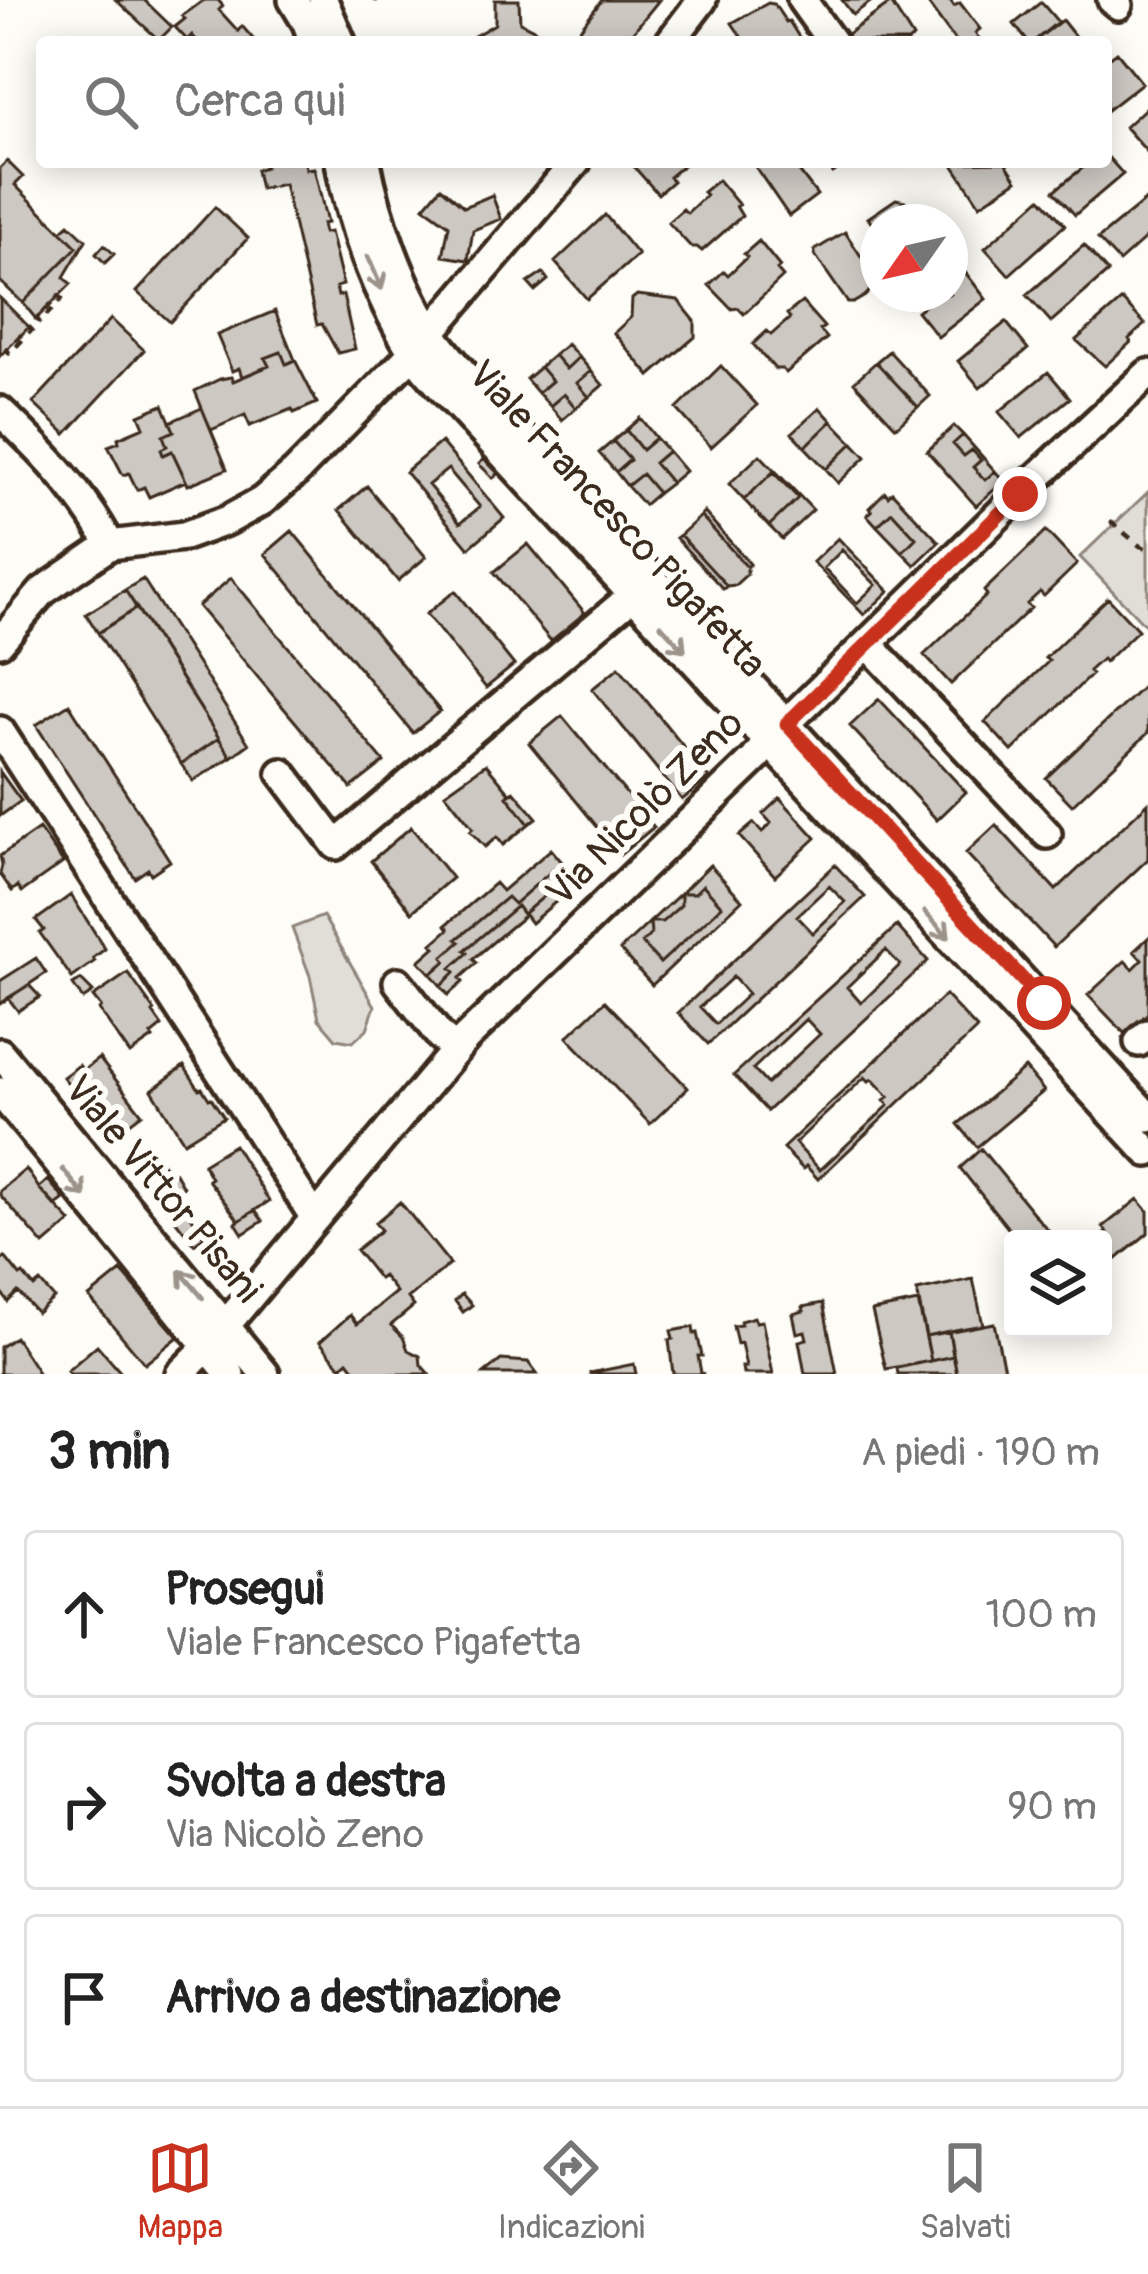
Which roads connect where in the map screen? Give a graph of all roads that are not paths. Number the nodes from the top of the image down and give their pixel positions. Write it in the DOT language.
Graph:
graph roads {
  1 [pos="293,0"];
  2 [pos="323,0"];
  3 [pos="702,0"];
  4 [pos="802,0"];
  5 [pos="312,36"];
  6 [pos="338,36"];
  7 [pos="675,36"];
  8 [pos="828,36"];
  9 [pos="341,168"];
  10 [pos="367,168"];
  11 [pos="570,168"];
  12 [pos="422,343"];
  13 [pos="1148,374"];
  14 [pos="0,411"];
  15 [pos="110,545"];
  16 [pos="643,587"];
  17 [pos="0,642"];
  18 [pos="868,644"];
  19 [pos="0,731"];
  20 [pos="777,732"];
  21 [pos="282,773"];
  22 [pos="1047,834"];
  23 [pos="398,982"];
  24 [pos="1035,1012"];
  25 [pos="456,1049"];
  26 [pos="0,1054"];
  27 [pos="0,1092"];
  28 [pos="1148,1117"];
  29 [pos="1148,1151"];
  30 [pos="315,1218"];
  31 [pos="216,1336"];
  32 [pos="180,1374"];
  33 [pos="230,1374"];
  34 [pos="265,1374"];
  1 -- 5 [label="street"];
  2 -- 6 [label="street"];
  3 -- 7 [label="street"];
  4 -- 8 [label="street"];
  9 -- 12 [label="street, Viale Francesco Pigafetta, one-way"];
  10 -- 12 [label="street, Viale Francesco Pigafetta"];
  11 -- 12 [label="street"];
  12 -- 15 [label="street"];
  12 -- 16 [label="street, Viale Francesco Pigafetta"];
  13 -- 18 [label="street, Via Nicolò Zeno"];
  14 -- 15 [label="street"];
  15 -- 17 [label="street"];
  16 -- 20 [label="street, Viale Francesco Pigafetta"];
  16 -- 21 [label="street"];
  18 -- 20 [label="street, Via Nicolò Zeno"];
  18 -- 22 [label="street"];
  19 -- 30 [label="street"];
  20 -- 24 [label="street, Viale Francesco Pigafetta"];
  20 -- 25 [label="street, Via Nicolò Zeno"];
  23 -- 25 [label="street"];
  24 -- 28 [label="street, Viale Francesco Pigafetta"];
  24 -- 29 [label="street, Viale Francesco Pigafetta"];
  25 -- 30 [label="street, Via Nicolò Zeno"];
  31 -- 26 [label="street, Viale Vittor Pisani, one-way"];
  27 -- 31 [label="street, Viale Vittor Pisani, one-way"];
  30 -- 31 [label="street, Via Nicolò Zeno"];
  31 -- 32 [label="street, Via Nicolò Zeno"];
  31 -- 33 [label="street, Viale Vittor Pisani"];
  31 -- 34 [label="street, Viale Vittor Pisani"];
}
